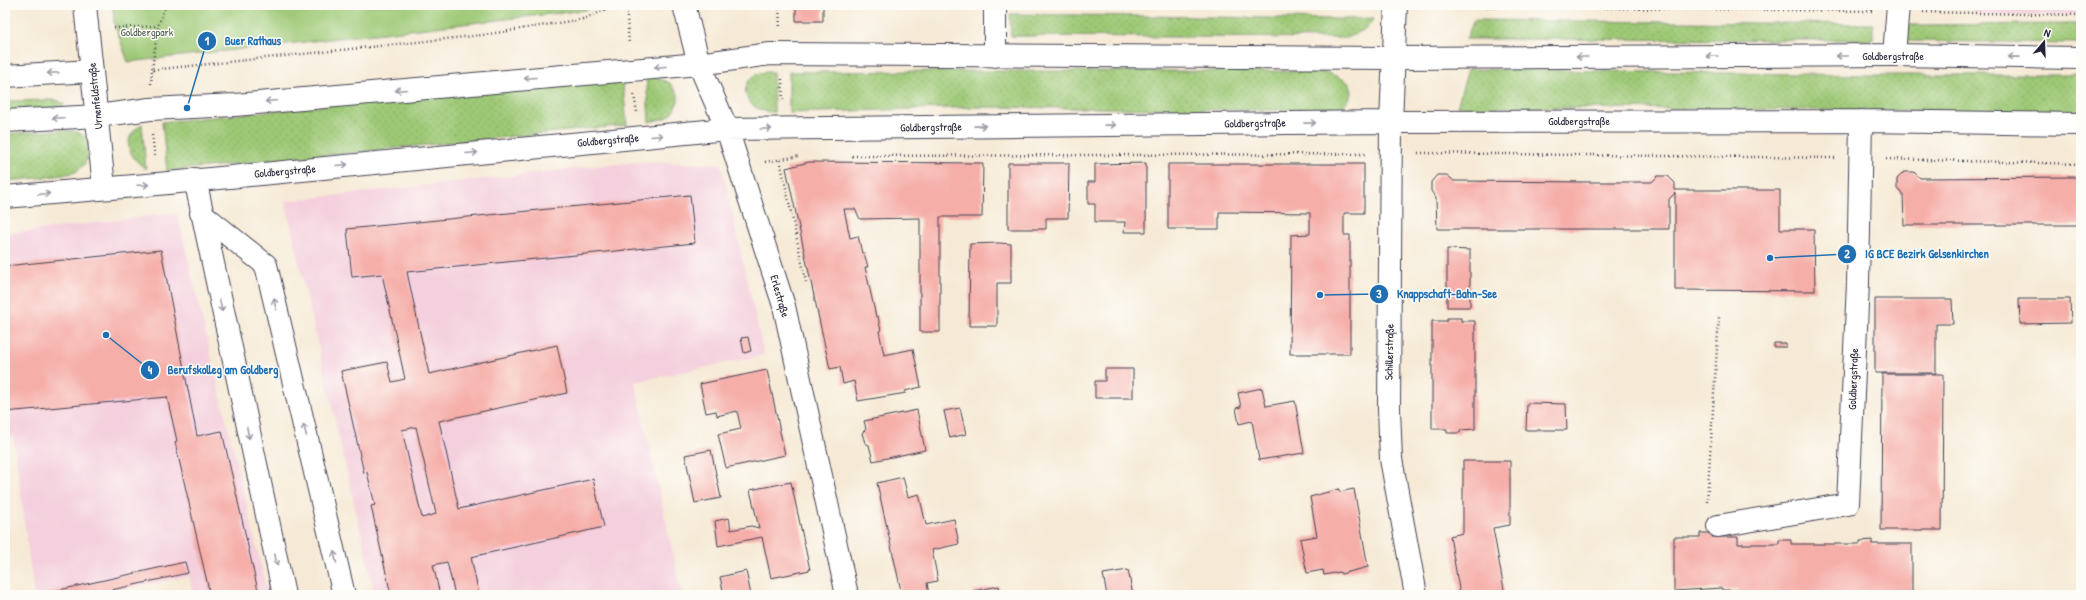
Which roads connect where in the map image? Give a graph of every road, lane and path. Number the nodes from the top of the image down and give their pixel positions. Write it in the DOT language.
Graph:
graph roads {
  1 [pos="85,5"];
  2 [pos="166,5"];
  3 [pos="603,5"];
  4 [pos="618,5"];
  5 [pos="684,5"];
  6 [pos="995,5"];
  7 [pos="1396,6"];
  8 [pos="1455,6"];
  9 [pos="1898,8"];
  10 [pos="607,10"];
  11 [pos="2081,15"];
  12 [pos="1894,55"];
  13 [pos="995,56"];
  14 [pos="1392,58"];
  15 [pos="2081,58"];
  16 [pos="699,64"];
  17 [pos="92,71"];
  18 [pos="5,76"];
  19 [pos="97,116"];
  20 [pos="5,121"];
  21 [pos="1861,121"];
  22 [pos="1391,122"];
  23 [pos="2081,124"];
  24 [pos="727,129"];
  25 [pos="195,179"];
  26 [pos="104,187"];
  27 [pos="5,197"];
  28 [pos="201,213"];
  29 [pos="249,251"];
  30 [pos="214,276"];
  31 [pos="1719,317"];
  32 [pos="1718,526"];
  33 [pos="284,595"];
  34 [pos="344,595"];
  35 [pos="847,595"];
  36 [pos="1416,595"];
  1 -- 17 [label="street, Urnenfeldstraße"];
  2 -- 10 [label="path"];
  3 -- 10 [label="path"];
  4 -- 10 [label="path"];
  5 -- 16 [label="street, Erlestraße"];
  6 -- 13 [label="street"];
  7 -- 8 [label="path"];
  7 -- 14 [label="street"];
  8 -- 9 [label="path"];
  9 -- 11 [label="path"];
  9 -- 12 [label="street"];
  12 -- 14 [label="street, Goldbergstraße, one-way"];
  15 -- 12 [label="street, Goldbergstraße, one-way"];
  13 -- 14 [label="street, Goldbergstraße"];
  13 -- 16 [label="street, Goldbergstraße"];
  14 -- 22 [label="street, Schillerstraße"];
  16 -- 19 [label="street, Goldbergstraße, one-way"];
  16 -- 24 [label="street, Erlestraße"];
  17 -- 18 [label="street, one-way"];
  17 -- 19 [label="street, Urnenfeldstraße"];
  19 -- 20 [label="street, Goldbergstraße, one-way"];
  19 -- 26 [label="street, Urnenfeldstraße"];
  21 -- 22 [label="street, Goldbergstraße"];
  21 -- 23 [label="street, Goldbergstraße"];
  21 -- 32 [label="street, Goldbergstraße"];
  24 -- 22 [label="street, Goldbergstraße, one-way"];
  22 -- 36 [label="street, Schillerstraße"];
  25 -- 24 [label="street, Goldbergstraße, one-way"];
  24 -- 35 [label="street, Erlestraße"];
  26 -- 25 [label="street, Goldbergstraße, one-way"];
  25 -- 28 [label="street"];
  27 -- 26 [label="street, Goldbergstraße, one-way"];
  28 -- 29 [label="street"];
  28 -- 30 [label="street"];
  29 -- 30 [label="street"];
  34 -- 29 [label="street, one-way"];
  30 -- 33 [label="street, one-way"];
  31 -- 32 [label="path"];
}
